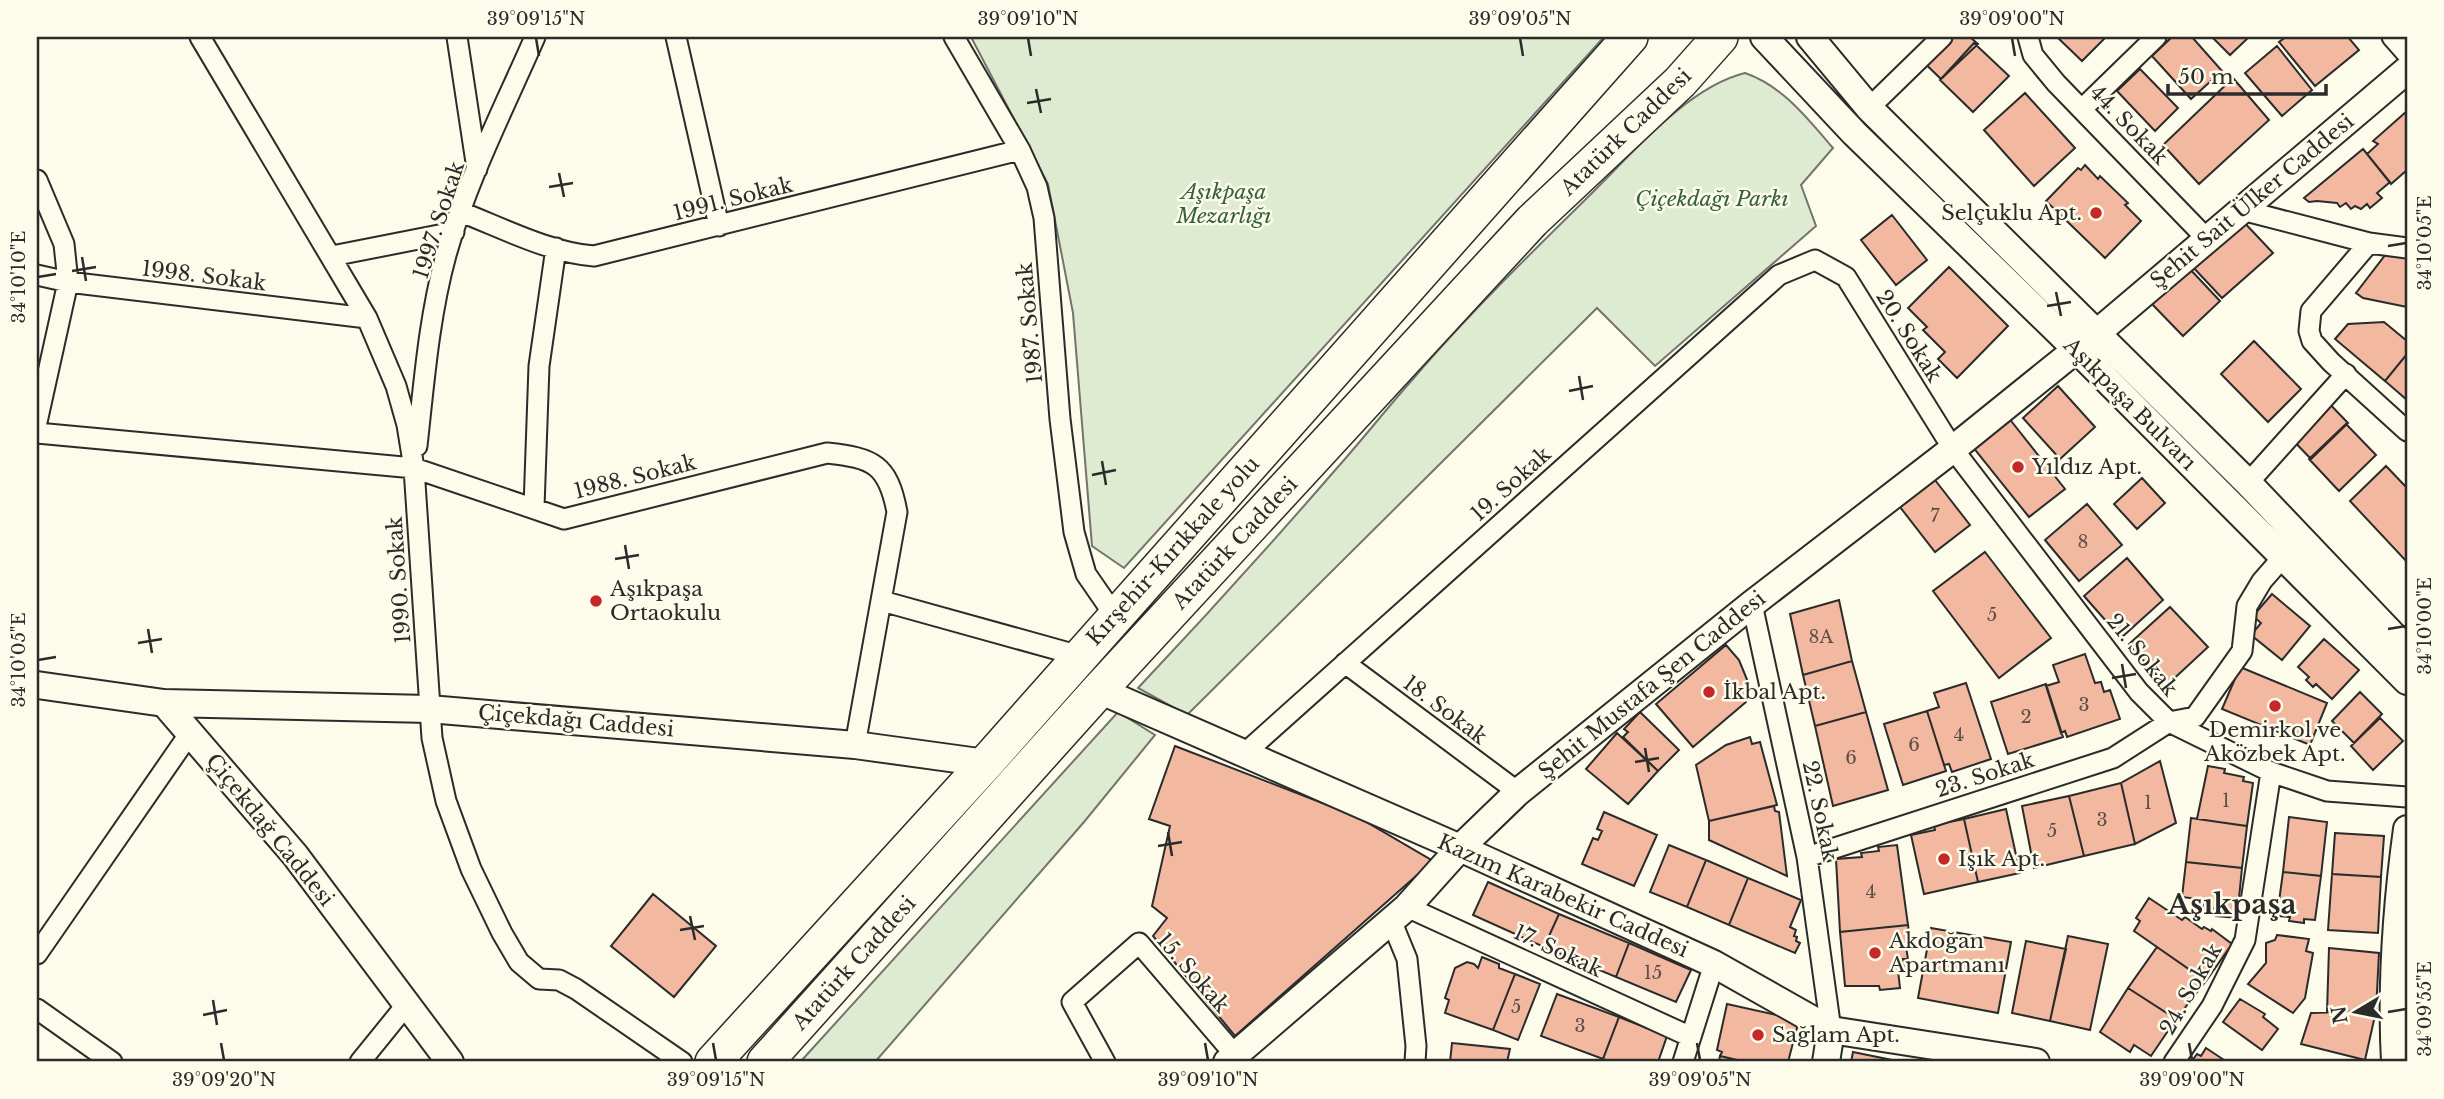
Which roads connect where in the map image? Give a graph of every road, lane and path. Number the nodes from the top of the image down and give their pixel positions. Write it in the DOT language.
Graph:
graph roads {
  1 [pos="457,37"];
  2 [pos="534,37"];
  3 [pos="676,37"];
  4 [pos="954,37"];
  5 [pos="1630,37"];
  6 [pos="1720,37"];
  7 [pos="1764,37"];
  8 [pos="1810,37"];
  9 [pos="1942,37"];
  10 [pos="2028,37"];
  11 [pos="2156,37"];
  12 [pos="2392,37"];
  13 [pos="202,38"];
  14 [pos="2407,54"];
  15 [pos="2407,70"];
  16 [pos="1869,108"];
  17 [pos="2082,109"];
  18 [pos="1020,150"];
  19 [pos="477,170"];
  20 [pos="37,180"];
  21 [pos="2242,210"];
  22 [pos="461,212"];
  23 [pos="719,226"];
  24 [pos="454,232"];
  25 [pos="2207,239"];
  26 [pos="2369,243"];
  27 [pos="556,248"];
  28 [pos="2407,248"];
  29 [pos="332,256"];
  30 [pos="1815,260"];
  31 [pos="37,275"];
  32 [pos="68,282"];
  33 [pos="367,318"];
  34 [pos="2098,332"];
  35 [pos="2076,349"];
  36 [pos="2339,368"];
  37 [pos="37,422"];
  38 [pos="2407,431"];
  39 [pos="37,433"];
  40 [pos="1953,449"];
  41 [pos="414,468"];
  42 [pos="2248,482"];
  43 [pos="534,507"];
  44 [pos="2283,557"];
  45 [pos="882,601"];
  46 [pos="1752,604"];
  47 [pos="1115,617"];
  48 [pos="2407,650"];
  49 [pos="1080,656"];
  50 [pos="1345,663"];
  51 [pos="2407,681"];
  52 [pos="37,685"];
  53 [pos="1099,690"];
  54 [pos="164,703"];
  55 [pos="429,709"];
  56 [pos="2169,722"];
  57 [pos="190,733"];
  58 [pos="855,745"];
  59 [pos="1245,753"];
  60 [pos="986,763"];
  61 [pos="2271,772"];
  62 [pos="1518,792"];
  63 [pos="2407,797"];
  64 [pos="2407,829"];
  65 [pos="1460,848"];
  66 [pos="1807,857"];
  67 [pos="1399,914"];
  68 [pos="37,954"];
  69 [pos="1714,964"];
  70 [pos="407,1004"];
  71 [pos="37,1009"];
  72 [pos="1831,1030"];
  73 [pos="1691,1037"];
  74 [pos="1231,1059"];
  75 [pos="769,1061"];
  76 [pos="112,1062"];
  77 [pos="360,1062"];
  78 [pos="450,1062"];
  79 [pos="682,1062"];
  80 [pos="713,1062"];
  81 [pos="1105,1062"];
  82 [pos="1415,1062"];
  83 [pos="1683,1062"];
  84 [pos="1826,1062"];
  85 [pos="2031,1062"];
  86 [pos="2174,1062"];
  87 [pos="2395,1062"];
  1 -- 19 [label="street"];
  2 -- 19 [label="street, 1997. Sokak"];
  3 -- 23 [label="street"];
  4 -- 18 [label="street, 1987. Sokak"];
  5 -- 47 [label="highway, Kırşehir-Kırıkkale yolu"];
  6 -- 53 [label="highway, Atatürk Caddesi"];
  7 -- 35 [label="street, Aşıkpaşa Bulvarı"];
  8 -- 16 [label="street, Aşıkpaşa Bulvarı"];
  9 -- 16 [label="street"];
  10 -- 17 [label="street, 44. Sokak"];
  11 -- 17 [label="street"];
  12 -- 14 [label="street"];
  13 -- 29 [label="street, 1990. Sokak"];
  15 -- 21 [label="street, Şehit Sait Ülker Caddesi"];
  16 -- 34 [label="street, Aşıkpaşa Bulvarı"];
  17 -- 25 [label="street, 44. Sokak"];
  18 -- 23 [label="street, 1991. Sokak"];
  18 -- 47 [label="street, 1987. Sokak"];
  19 -- 22 [label="street, 1997. Sokak"];
  20 -- 32 [label="street"];
  21 -- 25 [label="street, Şehit Sait Ülker Caddesi"];
  21 -- 26 [label="street"];
  22 -- 24 [label="street, 1997. Sokak"];
  22 -- 27 [label="street, 1991. Sokak"];
  23 -- 27 [label="street, 1991. Sokak"];
  24 -- 29 [label="street"];
  24 -- 41 [label="street, 1997. Sokak"];
  25 -- 34 [label="street, Şehit Sait Ülker Caddesi"];
  26 -- 28 [label="street"];
  26 -- 36 [label="street"];
  27 -- 43 [label="street"];
  29 -- 33 [label="street, 1990. Sokak"];
  30 -- 40 [label="street, 20. Sokak"];
  30 -- 50 [label="street, 19. Sokak"];
  31 -- 32 [label="street, 1998. Sokak"];
  32 -- 33 [label="street, 1998. Sokak"];
  32 -- 37 [label="street"];
  33 -- 41 [label="street, 1990. Sokak"];
  34 -- 35 [label="street, Şehit Mustafa Şen Caddesi"];
  34 -- 42 [label="street, Aşıkpaşa Bulvarı"];
  35 -- 40 [label="street, Şehit Mustafa Şen Caddesi"];
  35 -- 44 [label="street, Aşıkpaşa Bulvarı"];
  36 -- 38 [label="street"];
  36 -- 42 [label="street"];
  39 -- 41 [label="street, 1988. Sokak"];
  40 -- 46 [label="street, Şehit Mustafa Şen Caddesi"];
  40 -- 56 [label="street, 21. Sokak"];
  41 -- 43 [label="street, 1988. Sokak"];
  41 -- 55 [label="street, 1990. Sokak"];
  42 -- 48 [label="street, Aşıkpaşa Bulvarı"];
  43 -- 45 [label="street, 1988. Sokak"];
  44 -- 51 [label="street, Aşıkpaşa Bulvarı"];
  44 -- 56 [label="street, 23. Sokak"];
  45 -- 49 [label="street"];
  45 -- 58 [label="street, 1988. Sokak"];
  46 -- 62 [label="street, Şehit Mustafa Şen Caddesi"];
  46 -- 66 [label="street, 22. Sokak"];
  47 -- 49 [label="highway, Kırşehir-Kırıkkale yolu"];
  49 -- 60 [label="highway, Kırşehir-Kırıkkale yolu"];
  50 -- 59 [label="street, 19. Sokak"];
  50 -- 62 [label="street, 18. Sokak"];
  52 -- 54 [label="street"];
  53 -- 59 [label="street, Kazım Karabekir Caddesi"];
  53 -- 75 [label="highway, Atatürk Caddesi"];
  54 -- 55 [label="street, Çiçekdağı Caddesi"];
  54 -- 57 [label="street, Çiçekdağ Caddesi"];
  55 -- 58 [label="street, Çiçekdağı Caddesi"];
  55 -- 79 [label="street, 1990. Sokak"];
  56 -- 61 [label="street, 21. Sokak"];
  56 -- 66 [label="street, 23. Sokak"];
  57 -- 68 [label="street"];
  57 -- 70 [label="street, Çiçekdağ Caddesi"];
  58 -- 60 [label="street, Çiçekdağı Caddesi"];
  59 -- 65 [label="street, Kazım Karabekir Caddesi"];
  60 -- 80 [label="highway, Kırşehir-Kırıkkale yolu"];
  61 -- 63 [label="street, 21. Sokak"];
  61 -- 86 [label="street, 24. Sokak"];
  62 -- 65 [label="street, Şehit Mustafa Şen Caddesi"];
  64 -- 87 [label="street"];
  65 -- 67 [label="street, Şehit Mustafa Şen Caddesi"];
  65 -- 69 [label="street, Kazım Karabekir Caddesi"];
  66 -- 72 [label="street, 22. Sokak"];
  67 -- 73 [label="street, 17. Sokak"];
  67 -- 74 [label="street, Şehit Mustafa Şen Caddesi"];
  67 -- 82 [label="street"];
  69 -- 72 [label="street, Kazım Karabekir Caddesi"];
  69 -- 73 [label="street"];
  70 -- 77 [label="street"];
  70 -- 78 [label="street, Çiçekdağ Caddesi"];
  71 -- 76 [label="street"];
  72 -- 84 [label="street"];
  72 -- 85 [label="street, Kazım Karabekir Caddesi"];
  73 -- 83 [label="street"];
  74 -- 81 [label="street, 15. Sokak"];
}
